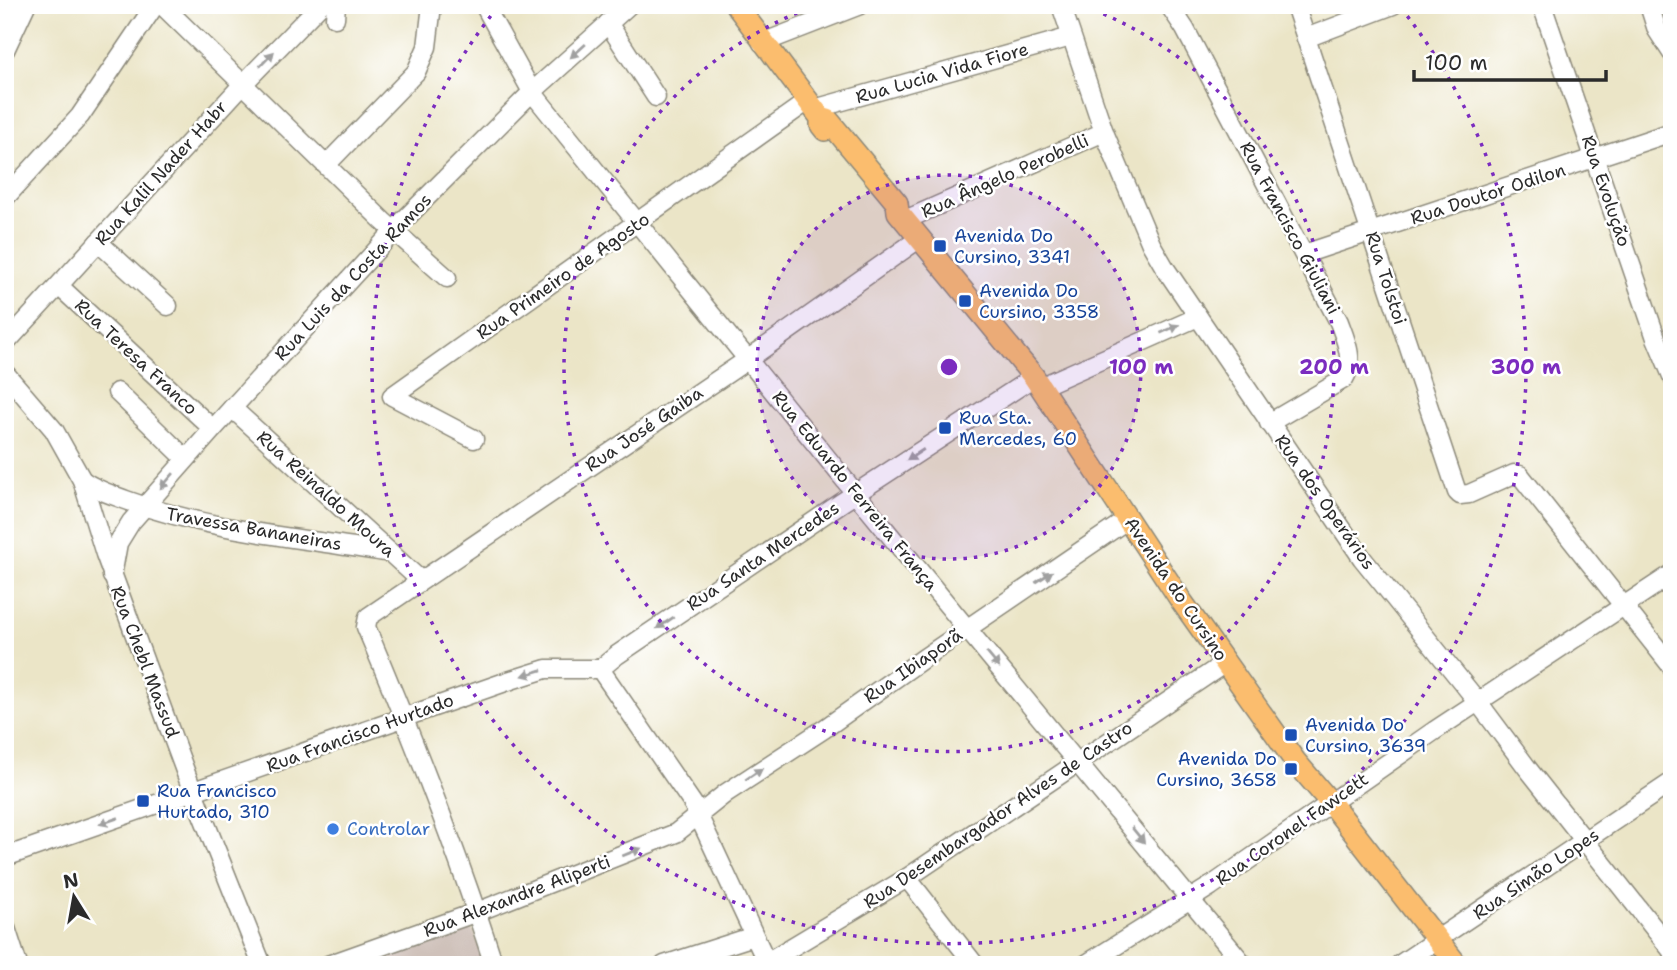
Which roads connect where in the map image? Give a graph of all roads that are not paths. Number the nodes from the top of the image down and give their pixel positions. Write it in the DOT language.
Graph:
graph roads {
  1 [pos="26,5"];
  2 [pos="155,5"];
  3 [pos="162,5"];
  4 [pos="320,5"];
  5 [pos="432,5"];
  6 [pos="484,5"];
  7 [pos="629,5"];
  8 [pos="736,5"];
  9 [pos="1061,5"];
  10 [pos="1169,5"];
  11 [pos="1295,5"];
  12 [pos="1393,5"];
  13 [pos="1542,5"];
  14 [pos="1649,5"];
  15 [pos="853,6"];
  16 [pos="1359,11"];
  17 [pos="608,23"];
  18 [pos="1071,37"];
  19 [pos="1306,38"];
  20 [pos="762,43"];
  21 [pos="5,50"];
  22 [pos="1672,53"];
  23 [pos="243,84"];
  24 [pos="532,92"];
  25 [pos="656,97"];
  26 [pos="814,109"];
  27 [pos="1104,132"];
  28 [pos="1672,132"];
  29 [pos="1595,159"];
  30 [pos="327,164"];
  31 [pos="5,198"];
  32 [pos="902,216"];
  33 [pos="637,224"];
  34 [pos="394,231"];
  35 [pos="1372,233"];
  36 [pos="920,238"];
  37 [pos="98,242"];
  38 [pos="1304,254"];
  39 [pos="447,278"];
  40 [pos="58,286"];
  41 [pos="168,306"];
  42 [pos="1198,317"];
  43 [pos="1664,335"];
  44 [pos="5,344"];
  45 [pos="747,360"];
  46 [pos="5,373"];
  47 [pos="1672,376"];
  48 [pos="1037,382"];
  49 [pos="117,392"];
  50 [pos="232,408"];
  51 [pos="1269,423"];
  52 [pos="213,429"];
  53 [pos="474,439"];
  54 [pos="186,459"];
  55 [pos="82,480"];
  56 [pos="856,494"];
  57 [pos="144,507"];
  58 [pos="1128,519"];
  59 [pos="391,553"];
  60 [pos="1672,574"];
  61 [pos="113,576"];
  62 [pos="419,580"];
  63 [pos="1624,606"];
  64 [pos="967,629"];
  65 [pos="1225,663"];
  66 [pos="1672,667"];
  67 [pos="600,669"];
  68 [pos="1478,702"];
  69 [pos="404,717"];
  70 [pos="1078,761"];
  71 [pos="1672,782"];
  72 [pos="194,792"];
  73 [pos="1330,802"];
  74 [pos="699,814"];
  75 [pos="1585,841"];
  76 [pos="5,857"];
  77 [pos="907,878"];
  78 [pos="1190,900"];
  79 [pos="477,912"];
  80 [pos="5,925"];
  81 [pos="754,936"];
  82 [pos="1438,940"];
  83 [pos="1672,951"];
  84 [pos="767,964"];
  85 [pos="18,965"];
  86 [pos="262,965"];
  87 [pos="328,965"];
  88 [pos="494,965"];
  89 [pos="664,965"];
  90 [pos="975,965"];
  91 [pos="1085,965"];
  92 [pos="1244,965"];
  93 [pos="1399,965"];
  94 [pos="1457,965"];
  1 -- 21 [label="street"];
  2 -- 31 [label="street"];
  3 -- 23 [label="street"];
  23 -- 4 [label="street, Rua Kalil Nader Habr, one-way"];
  5 -- 30 [label="street"];
  6 -- 24 [label="street, Rua Eduardo Ferreira França"];
  7 -- 17 [label="street, Rua Luis da Costa Ramos"];
  8 -- 20 [label="main road, Avenida do Cursino"];
  9 -- 18 [label="street, Rua dos Operários"];
  10 -- 38 [label="street, Rua Francisco Giuliani"];
  11 -- 19 [label="street, Rua Tolstoi"];
  12 -- 16 [label="street"];
  13 -- 29 [label="street, Rua Evolução"];
  14 -- 22 [label="street"];
  15 -- 20 [label="street"];
  16 -- 19 [label="street"];
  17 -- 24 [label="street, Rua Luis da Costa Ramos, one-way"];
  17 -- 25 [label="street"];
  18 -- 26 [label="street, Rua Lucia Vida Fiore"];
  18 -- 27 [label="street, Rua dos Operários"];
  19 -- 35 [label="street, Rua Tolstoi"];
  20 -- 26 [label="main road, Avenida do Cursino"];
  23 -- 30 [label="street"];
  23 -- 37 [label="street, Rua Kalil Nader Habr"];
  24 -- 33 [label="street, Rua Eduardo Ferreira França"];
  24 -- 34 [label="street, Rua Luis da Costa Ramos"];
  26 -- 32 [label="main road, Avenida do Cursino"];
  26 -- 33 [label="street, Rua Primeiro de Agosto"];
  27 -- 32 [label="street, Rua Ângelo Perobelli"];
  27 -- 42 [label="street, Rua dos Operários"];
  28 -- 29 [label="street, Rua Doutor Odilon"];
  29 -- 35 [label="street, Rua Doutor Odilon"];
  29 -- 43 [label="street, Rua Evolução"];
  30 -- 34 [label="street"];
  32 -- 36 [label="main road, Avenida do Cursino"];
  33 -- 45 [label="street, Rua Eduardo Ferreira França"];
  33 -- 53 [label="street, Rua Primeiro de Agosto"];
  34 -- 39 [label="street"];
  34 -- 50 [label="street, Rua Luis da Costa Ramos"];
  35 -- 38 [label="street, Rua Doutor Odilon"];
  35 -- 63 [label="street, Rua Tolstoi"];
  36 -- 45 [label="street, Rua José Gaiba"];
  36 -- 48 [label="main road, Avenida do Cursino"];
  37 -- 40 [label="street, Rua Kalil Nader Habr"];
  37 -- 41 [label="street"];
  38 -- 51 [label="street, Rua Francisco Giuliani"];
  40 -- 44 [label="street, Rua Kalil Nader Habr"];
  40 -- 52 [label="street, Rua Teresa Franco"];
  48 -- 42 [label="street, Rua Santa Mercedes, one-way"];
  42 -- 51 [label="street, Rua dos Operários"];
  43 -- 47 [label="street, Rua Evolução"];
  45 -- 56 [label="street, Rua Eduardo Ferreira França"];
  45 -- 62 [label="street, Rua José Gaiba"];
  46 -- 55 [label="street, Rua Chebl Massud"];
  48 -- 56 [label="street, Rua Santa Mercedes, one-way"];
  48 -- 58 [label="main road, Avenida do Cursino"];
  49 -- 54 [label="street"];
  50 -- 52 [label="street, Rua Luis da Costa Ramos"];
  50 -- 59 [label="street, Rua Reinaldo Moura"];
  51 -- 68 [label="street, Rua dos Operários"];
  52 -- 54 [label="street, Rua Luis da Costa Ramos"];
  54 -- 57 [label="street, Rua Luis da Costa Ramos, one-way"];
  55 -- 57 [label="street, Travessa Bananeiras"];
  55 -- 61 [label="street, Rua Chebl Massud"];
  56 -- 64 [label="street, Rua Eduardo Ferreira França"];
  56 -- 67 [label="street, Rua Santa Mercedes, one-way"];
  57 -- 59 [label="street, Travessa Bananeiras"];
  57 -- 61 [label="street, Rua Luis da Costa Ramos"];
  64 -- 58 [label="street, Rua Ibiaporã, one-way"];
  58 -- 65 [label="main road, Avenida do Cursino"];
  59 -- 62 [label="street, Rua Reinaldo Moura"];
  60 -- 63 [label="street, Rua Coronel Fawcett"];
  61 -- 72 [label="street, Rua Chebl Massud"];
  62 -- 69 [label="street, Rua José Gaiba"];
  63 -- 66 [label="street"];
  63 -- 68 [label="street, Rua Coronel Fawcett"];
  64 -- 70 [label="street, Rua Eduardo Ferreira França, one-way"];
  74 -- 64 [label="street, Rua Ibiaporã, one-way"];
  65 -- 70 [label="street, Rua Desembargador Alves de Castro"];
  65 -- 73 [label="main road, Avenida do Cursino"];
  67 -- 69 [label="street, Rua Francisco Hurtado, one-way"];
  67 -- 74 [label="street"];
  68 -- 73 [label="street, Rua Coronel Fawcett"];
  68 -- 75 [label="street, Rua dos Operários"];
  69 -- 72 [label="street, Rua Francisco Hurtado"];
  69 -- 79 [label="street"];
  70 -- 77 [label="street, Rua Desembargador Alves de Castro"];
  70 -- 78 [label="street, Rua Eduardo Ferreira França, one-way"];
  71 -- 75 [label="street, Rua Simão Lopes"];
  72 -- 76 [label="street, Rua Francisco Hurtado, one-way"];
  72 -- 86 [label="street, Rua Chebl Massud"];
  73 -- 78 [label="street, Rua Coronel Fawcett"];
  73 -- 82 [label="main road, Avenida do Cursino"];
  79 -- 74 [label="street, Rua Alexandre Aliperti, one-way"];
  74 -- 81 [label="street"];
  75 -- 82 [label="street, Rua Simão Lopes"];
  75 -- 83 [label="street, Rua dos Operários"];
  77 -- 84 [label="street, Rua Desembargador Alves de Castro"];
  77 -- 90 [label="street"];
  78 -- 91 [label="street, Rua Coronel Fawcett"];
  78 -- 92 [label="street, Rua Eduardo Ferreira França"];
  79 -- 87 [label="street, Rua Alexandre Aliperti"];
  79 -- 88 [label="street"];
  80 -- 85 [label="street"];
  81 -- 84 [label="street"];
  81 -- 89 [label="street"];
  82 -- 93 [label="street, Rua Simão Lopes"];
  82 -- 94 [label="main road, Avenida do Cursino"];
}
